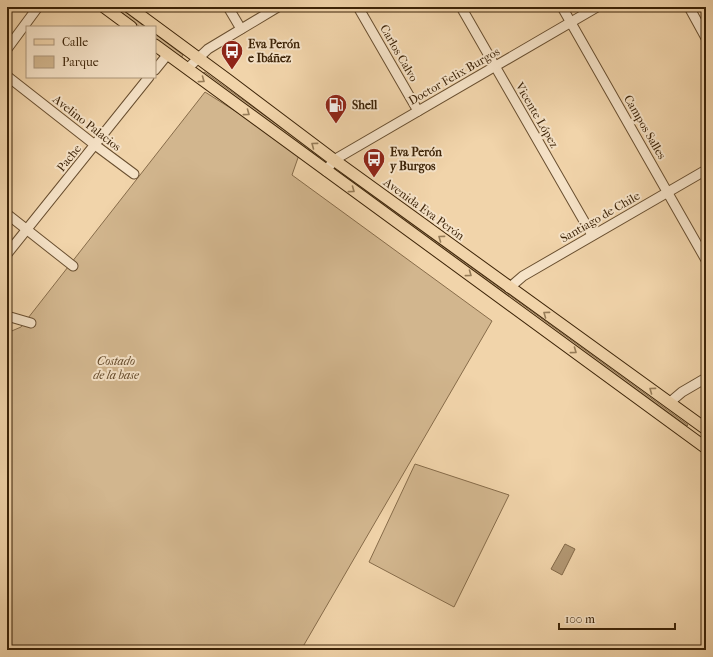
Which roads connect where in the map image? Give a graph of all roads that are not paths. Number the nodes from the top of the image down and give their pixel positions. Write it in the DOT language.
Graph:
graph roads {
  1 [pos="38,7"];
  2 [pos="104,7"];
  3 [pos="129,7"];
  4 [pos="228,7"];
  5 [pos="278,7"];
  6 [pos="358,7"];
  7 [pos="461,7"];
  8 [pos="562,7"];
  9 [pos="597,7"];
  10 [pos="689,7"];
  11 [pos="570,22"];
  12 [pos="130,26"];
  13 [pos="155,26"];
  14 [pos="156,27"];
  15 [pos="241,28"];
  16 [pos="706,38"];
  17 [pos="156,46"];
  18 [pos="7,50"];
  19 [pos="168,54"];
  20 [pos="199,58"];
  21 [pos="495,66"];
  22 [pos="156,69"];
  23 [pos="187,69"];
  24 [pos="7,76"];
  25 [pos="148,78"];
  26 [pos="418,111"];
  27 [pos="94,144"];
  28 [pos="334,160"];
  29 [pos="326,170"];
  30 [pos="706,170"];
  31 [pos="134,174"];
  32 [pos="668,192"];
  33 [pos="7,214"];
  34 [pos="26,229"];
  35 [pos="592,235"];
  36 [pos="7,254"];
  37 [pos="706,260"];
  38 [pos="73,266"];
  39 [pos="509,288"];
  40 [pos="7,316"];
  41 [pos="31,323"];
  42 [pos="706,378"];
  43 [pos="669,403"];
  44 [pos="706,430"];
  45 [pos="706,448"];
  1 -- 18 [label="street"];
  2 -- 12 [label="main road"];
  3 -- 13 [label="main road, Avenida Eva Perón"];
  4 -- 15 [label="street"];
  5 -- 15 [label="street"];
  6 -- 26 [label="street, Carlos Calvo"];
  7 -- 21 [label="street, Vicente López"];
  8 -- 11 [label="street, Campos Salles"];
  9 -- 11 [label="street, Doctor Felix Burgos"];
  10 -- 16 [label="street"];
  11 -- 21 [label="street, Doctor Felix Burgos"];
  11 -- 32 [label="street, Campos Salles"];
  14 -- 20 [label="main road, Avenida Eva Perón"];
  15 -- 20 [label="street"];
  17 -- 19 [label="main road"];
  19 -- 22 [label="street"];
  19 -- 23 [label="main road"];
  20 -- 23 [label="street"];
  28 -- 20 [label="main road, Avenida Eva Perón, one-way"];
  21 -- 26 [label="street, Doctor Felix Burgos"];
  21 -- 35 [label="street, Vicente López"];
  23 -- 29 [label="main road, one-way"];
  24 -- 27 [label="street, Avelino Palacios"];
  25 -- 27 [label="street, Pache"];
  26 -- 28 [label="street, Doctor Felix Burgos"];
  27 -- 31 [label="street, Avelino Palacios"];
  27 -- 34 [label="street, Pache"];
  28 -- 29 [label="street, Doctor Felix Burgos"];
  39 -- 28 [label="main road, Avenida Eva Perón, one-way"];
  29 -- 45 [label="main road, one-way"];
  30 -- 32 [label="street, Santiago de Chile"];
  32 -- 35 [label="street, Santiago de Chile"];
  32 -- 37 [label="street, Campos Salles"];
  33 -- 34 [label="street"];
  34 -- 36 [label="street, Pache"];
  34 -- 38 [label="street"];
  35 -- 39 [label="street, Santiago de Chile"];
  43 -- 39 [label="main road, Avenida Eva Perón, one-way"];
  40 -- 41 [label="street"];
  42 -- 43 [label="street"];
  43 -- 44 [label="main road, Avenida Eva Perón"];
}
